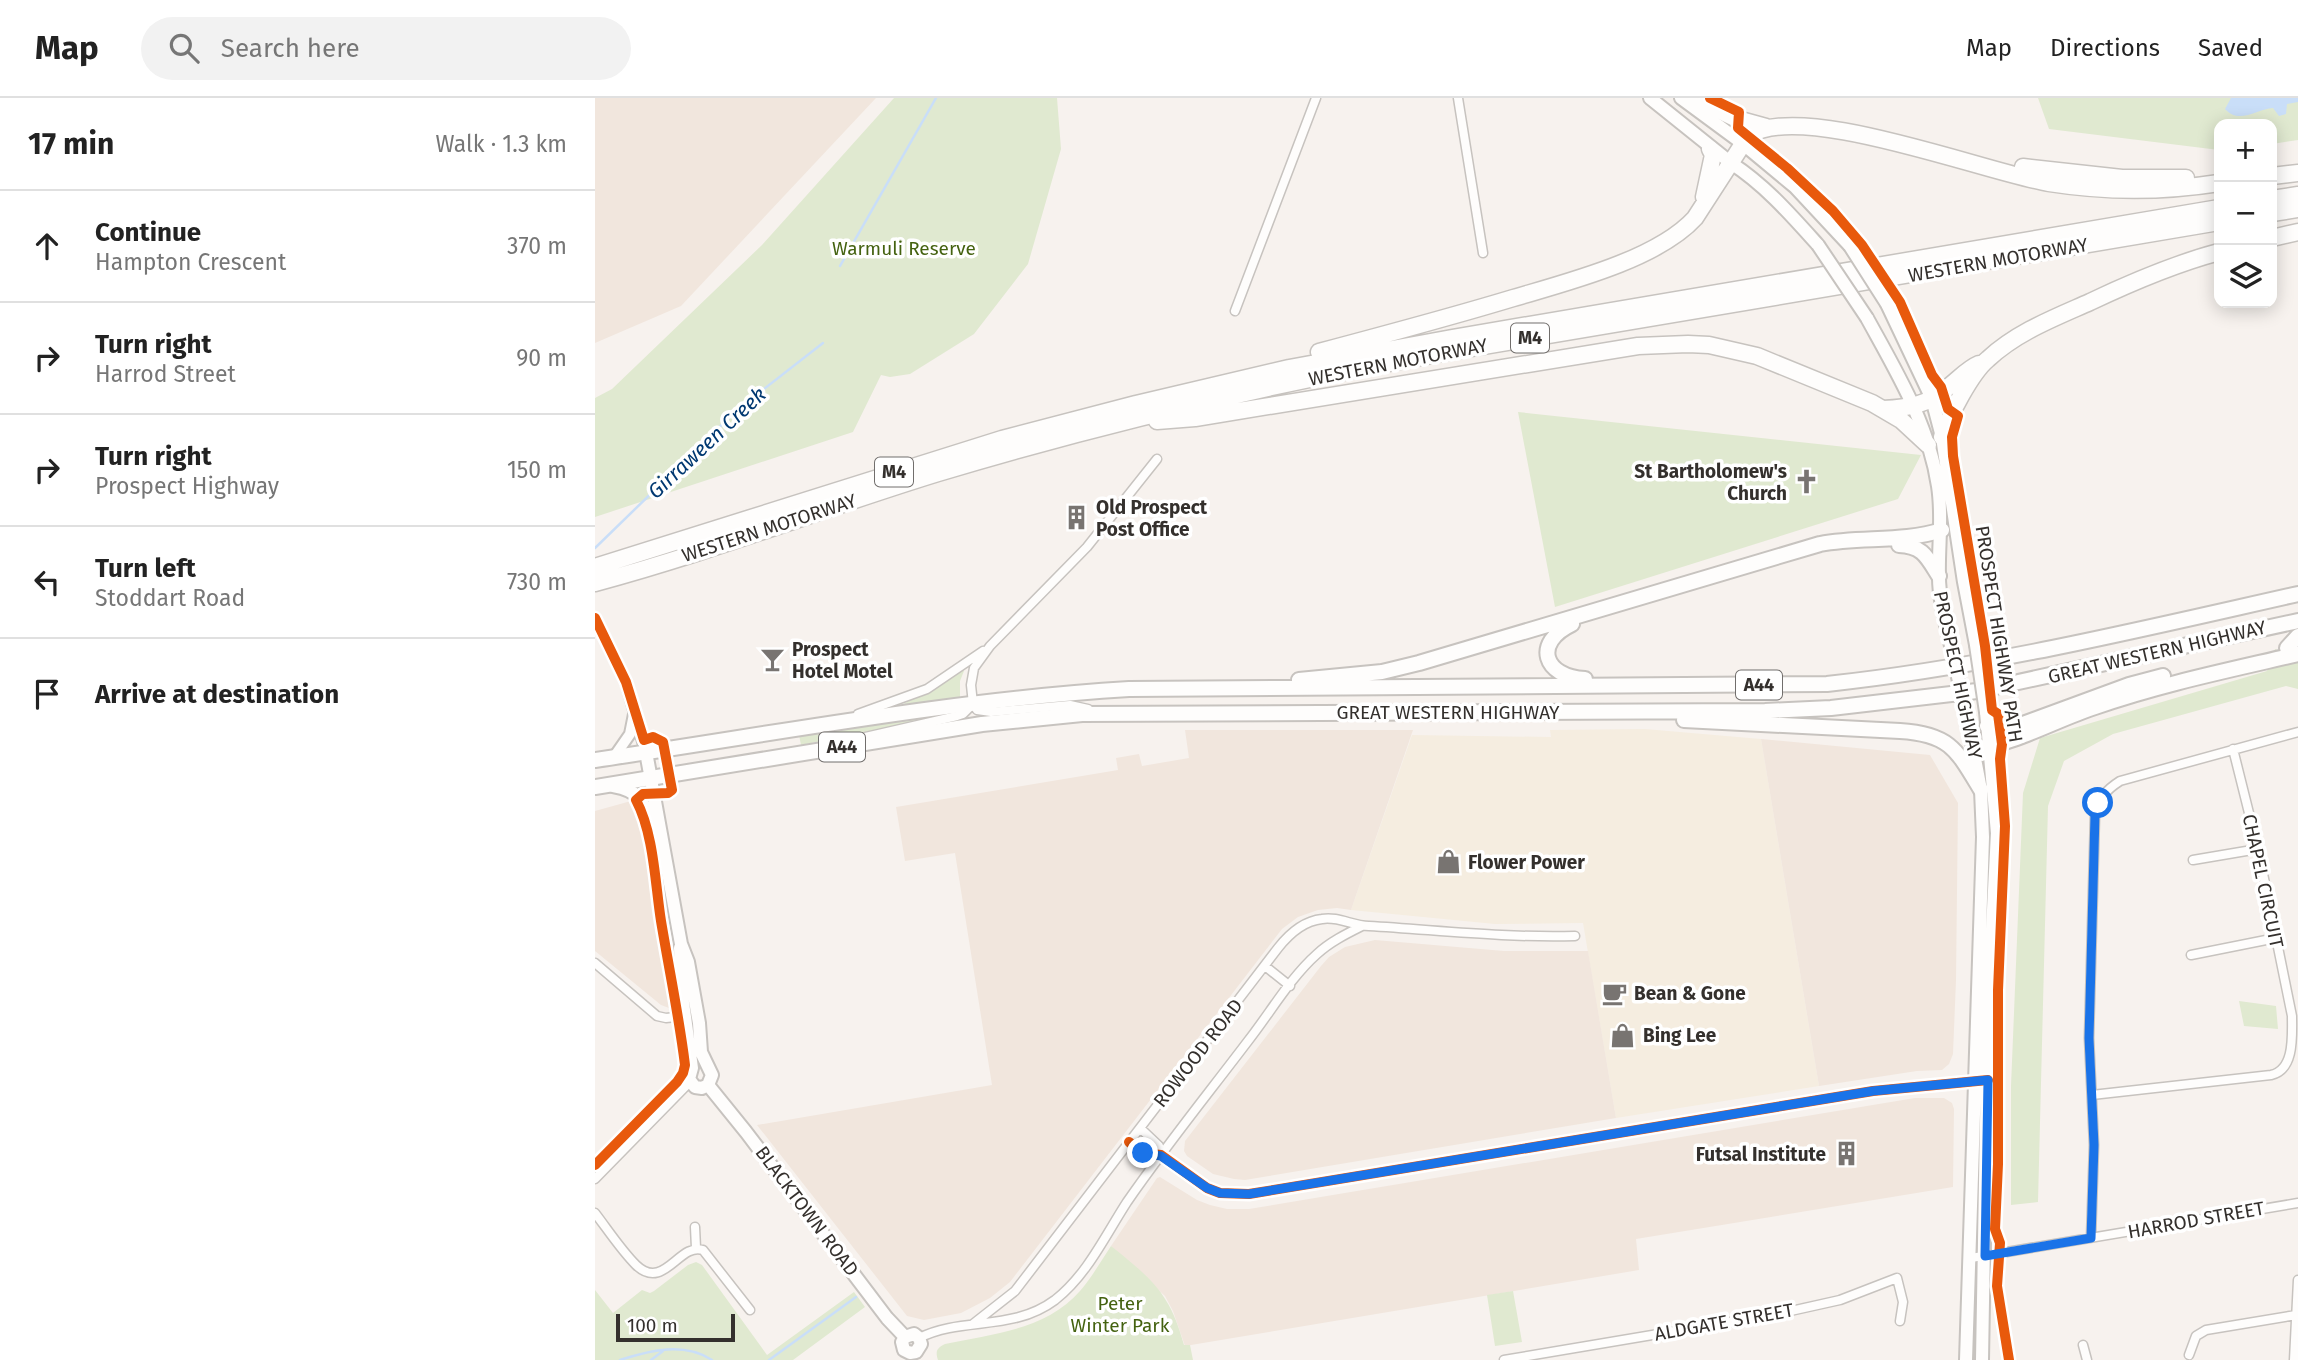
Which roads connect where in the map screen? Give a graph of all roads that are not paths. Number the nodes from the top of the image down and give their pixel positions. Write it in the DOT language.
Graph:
graph roads {
  1 [pos="1316,98"];
  2 [pos="1458,98"];
  3 [pos="1650,98"];
  4 [pos="1681,98"];
  5 [pos="1694,98"];
  6 [pos="1769,128"];
  7 [pos="1742,142"];
  8 [pos="1710,149"];
  9 [pos="1731,163"];
  10 [pos="2298,173"];
  11 [pos="2277,175"];
  12 [pos="2214,182"];
  13 [pos="2298,195"];
  14 [pos="2277,198"];
  15 [pos="1702,207"];
  16 [pos="2214,209"];
  17 [pos="2298,209"];
  18 [pos="2277,212"];
  19 [pos="2214,223"];
  20 [pos="2298,232"];
  21 [pos="2277,237"];
  22 [pos="1483,253"];
  23 [pos="2214,254"];
  24 [pos="1235,311"];
  25 [pos="1985,361"];
  26 [pos="1289,368"];
  27 [pos="1932,399"];
  28 [pos="1915,407"];
  29 [pos="1883,410"];
  30 [pos="1114,423"];
  31 [pos="1935,441"];
  32 [pos="1157,459"];
  33 [pos="1941,530"];
  34 [pos="595,567"];
  35 [pos="1939,576"];
  36 [pos="595,583"];
  37 [pos="2298,594"];
  38 [pos="595,618"];
  39 [pos="2298,622"];
  40 [pos="2298,636"];
  41 [pos="990,646"];
  42 [pos="2294,649"];
  43 [pos="1671,685"];
  44 [pos="1522,687"];
  45 [pos="1211,688"];
  46 [pos="973,704"];
  47 [pos="635,708"];
  48 [pos="1529,712"];
  49 [pos="1585,712"];
  50 [pos="1104,713"];
  51 [pos="1986,719"];
  52 [pos="835,723"];
  53 [pos="2298,732"];
  54 [pos="1981,748"];
  55 [pos="2233,749"];
  56 [pos="825,750"];
  57 [pos="646,752"];
  58 [pos="614,757"];
  59 [pos="595,760"];
  60 [pos="651,778"];
  61 [pos="602,786"];
  62 [pos="1981,790"];
  63 [pos="2258,849"];
  64 [pos="2193,860"];
  65 [pos="666,866"];
  66 [pos="1362,926"];
  67 [pos="1575,936"];
  68 [pos="2276,938"];
  69 [pos="681,944"];
  70 [pos="2191,955"];
  71 [pos="595,963"];
  72 [pos="1265,966"];
  73 [pos="692,980"];
  74 [pos="1290,986"];
  75 [pos="685,1016"];
  76 [pos="700,1040"];
  77 [pos="706,1066"];
  78 [pos="692,1068"];
  79 [pos="1981,1080"];
  80 [pos="690,1082"];
  81 [pos="708,1085"];
  82 [pos="2092,1095"];
  83 [pos="1140,1128"];
  84 [pos="1129,1142"];
  85 [pos="1161,1156"];
  86 [pos="595,1179"];
  87 [pos="2298,1203"];
  88 [pos="595,1213"];
  89 [pos="695,1227"];
  90 [pos="2091,1238"];
  91 [pos="696,1248"];
  92 [pos="1985,1256"];
  93 [pos="1971,1258"];
  94 [pos="2298,1280"];
  95 [pos="750,1310"];
  96 [pos="2296,1315"];
  97 [pos="1900,1321"];
  98 [pos="973,1324"];
  99 [pos="905,1337"];
  100 [pos="919,1338"];
  101 [pos="2083,1345"];
  102 [pos="2189,1355"];
  103 [pos="918,1356"];
  104 [pos="1509,1359"];
  105 [pos="1966,1360"];
  106 [pos="1982,1360"];
  107 [pos="2087,1360"];
  108 [pos="2294,1360"];
  1 -- 24 [label="street"];
  2 -- 22 [label="street"];
  3 -- 8 [label="main road, PROSPECT HIGHWAY"];
  4 -- 7 [label="main road, PROSPECT HIGHWAY"];
  5 -- 6 [label="highway"];
  6 -- 7 [label="highway"];
  6 -- 12 [label="highway"];
  7 -- 9 [label="highway"];
  7 -- 27 [label="main road, PROSPECT HIGHWAY, bridge"];
  8 -- 9 [label="main road, PROSPECT HIGHWAY"];
  8 -- 15 [label="highway"];
  9 -- 15 [label="highway"];
  9 -- 28 [label="main road, PROSPECT HIGHWAY, bridge"];
  10 -- 11 [label="highway"];
  13 -- 14 [label="highway"];
  15 -- 26 [label="highway"];
  16 -- 26 [label="highway, WESTERN MOTORWAY / M4"];
  17 -- 18 [label="highway"];
  19 -- 30 [label="highway, WESTERN MOTORWAY / M4"];
  20 -- 21 [label="highway"];
  23 -- 25 [label="highway"];
  25 -- 27 [label="highway"];
  25 -- 31 [label="highway"];
  26 -- 34 [label="highway, WESTERN MOTORWAY / M4"];
  27 -- 28 [label="highway"];
  27 -- 31 [label="main road, PROSPECT HIGHWAY"];
  28 -- 29 [label="highway"];
  28 -- 31 [label="main road, PROSPECT HIGHWAY"];
  29 -- 30 [label="highway"];
  29 -- 31 [label="highway"];
  30 -- 36 [label="highway, WESTERN MOTORWAY / M4"];
  31 -- 33 [label="main road, PROSPECT HIGHWAY"];
  31 -- 51 [label="main road, PROSPECT HIGHWAY, bridge"];
  32 -- 41 [label="street"];
  33 -- 35 [label="main road, PROSPECT HIGHWAY"];
  33 -- 45 [label="highway"];
  35 -- 43 [label="highway"];
  35 -- 54 [label="main road, PROSPECT HIGHWAY, bridge"];
  37 -- 43 [label="highway, GREAT WESTERN HIGHWAY / A44"];
  38 -- 47 [label="street"];
  39 -- 49 [label="highway, GREAT WESTERN HIGHWAY / A44"];
  40 -- 42 [label="highway"];
  41 -- 46 [label="street"];
  41 -- 52 [label="street"];
  42 -- 51 [label="highway"];
  42 -- 54 [label="highway"];
  43 -- 44 [label="highway, GREAT WESTERN HIGHWAY / A44"];
  44 -- 45 [label="highway, GREAT WESTERN HIGHWAY / A44"];
  44 -- 48 [label="highway"];
  45 -- 46 [label="highway, GREAT WESTERN HIGHWAY / A44"];
  46 -- 50 [label="street"];
  46 -- 52 [label="highway, GREAT WESTERN HIGHWAY / A44"];
  46 -- 56 [label="street"];
  47 -- 57 [label="street"];
  47 -- 58 [label="street"];
  48 -- 49 [label="highway, GREAT WESTERN HIGHWAY / A44"];
  48 -- 50 [label="highway, GREAT WESTERN HIGHWAY / A44"];
  49 -- 62 [label="highway"];
  50 -- 56 [label="highway, GREAT WESTERN HIGHWAY / A44"];
  51 -- 54 [label="main road, PROSPECT HIGHWAY"];
  52 -- 57 [label="highway, GREAT WESTERN HIGHWAY / A44"];
  53 -- 55 [label="street"];
  54 -- 62 [label="main road, PROSPECT HIGHWAY"];
  54 -- 79 [label="main road, PROSPECT HIGHWAY"];
  55 -- 63 [label="street, CHAPEL CIRCUIT"];
  55 -- 82 [label="street"];
  56 -- 60 [label="highway, GREAT WESTERN HIGHWAY / A44"];
  57 -- 58 [label="highway, GREAT WESTERN HIGHWAY / A44"];
  57 -- 60 [label="main road"];
  58 -- 59 [label="highway, GREAT WESTERN HIGHWAY / A44"];
  60 -- 61 [label="highway, GREAT WESTERN HIGHWAY / A44"];
  60 -- 65 [label="main road"];
  61 -- 65 [label="main road"];
  62 -- 79 [label="main road, PROSPECT HIGHWAY"];
  63 -- 64 [label="street"];
  63 -- 68 [label="street, CHAPEL CIRCUIT"];
  65 -- 69 [label="main road"];
  66 -- 67 [label="street, ROWOOD ROAD"];
  66 -- 72 [label="street, ROWOOD ROAD"];
  66 -- 74 [label="street, ROWOOD ROAD"];
  68 -- 70 [label="street"];
  68 -- 82 [label="street, CHAPEL CIRCUIT"];
  69 -- 73 [label="main road"];
  69 -- 75 [label="main road"];
  71 -- 75 [label="street"];
  72 -- 74 [label="street"];
  72 -- 83 [label="street, ROWOOD ROAD"];
  73 -- 75 [label="main road"];
  73 -- 76 [label="main road"];
  74 -- 85 [label="street, ROWOOD ROAD"];
  75 -- 76 [label="main road"];
  75 -- 78 [label="main road"];
  76 -- 77 [label="main road"];
  77 -- 78 [label="main road"];
  77 -- 81 [label="main road"];
  78 -- 80 [label="main road"];
  79 -- 85 [label="street"];
  79 -- 92 [label="main road, PROSPECT HIGHWAY"];
  79 -- 93 [label="main road, PROSPECT HIGHWAY"];
  80 -- 81 [label="main road"];
  80 -- 86 [label="street"];
  81 -- 99 [label="main road, BLACKTOWN ROAD"];
  82 -- 90 [label="street"];
  83 -- 84 [label="street, ROWOOD ROAD"];
  83 -- 85 [label="street"];
  84 -- 85 [label="street"];
  84 -- 98 [label="street, ROWOOD ROAD"];
  85 -- 98 [label="street, ROWOOD ROAD"];
  87 -- 90 [label="street, HARROD STREET"];
  88 -- 91 [label="street"];
  89 -- 91 [label="street"];
  90 -- 92 [label="street, HARROD STREET"];
  91 -- 95 [label="street"];
  92 -- 93 [label="street, HARROD STREET"];
  92 -- 106 [label="main road, PROSPECT HIGHWAY"];
  93 -- 105 [label="main road, PROSPECT HIGHWAY"];
  94 -- 96 [label="street"];
  96 -- 102 [label="street"];
  96 -- 108 [label="street"];
  97 -- 104 [label="street, ALDGATE STREET"];
  98 -- 100 [label="street, ROWOOD ROAD"];
  99 -- 100 [label="main road"];
  99 -- 103 [label="main road"];
  100 -- 103 [label="main road"];
  101 -- 107 [label="street"];
}
